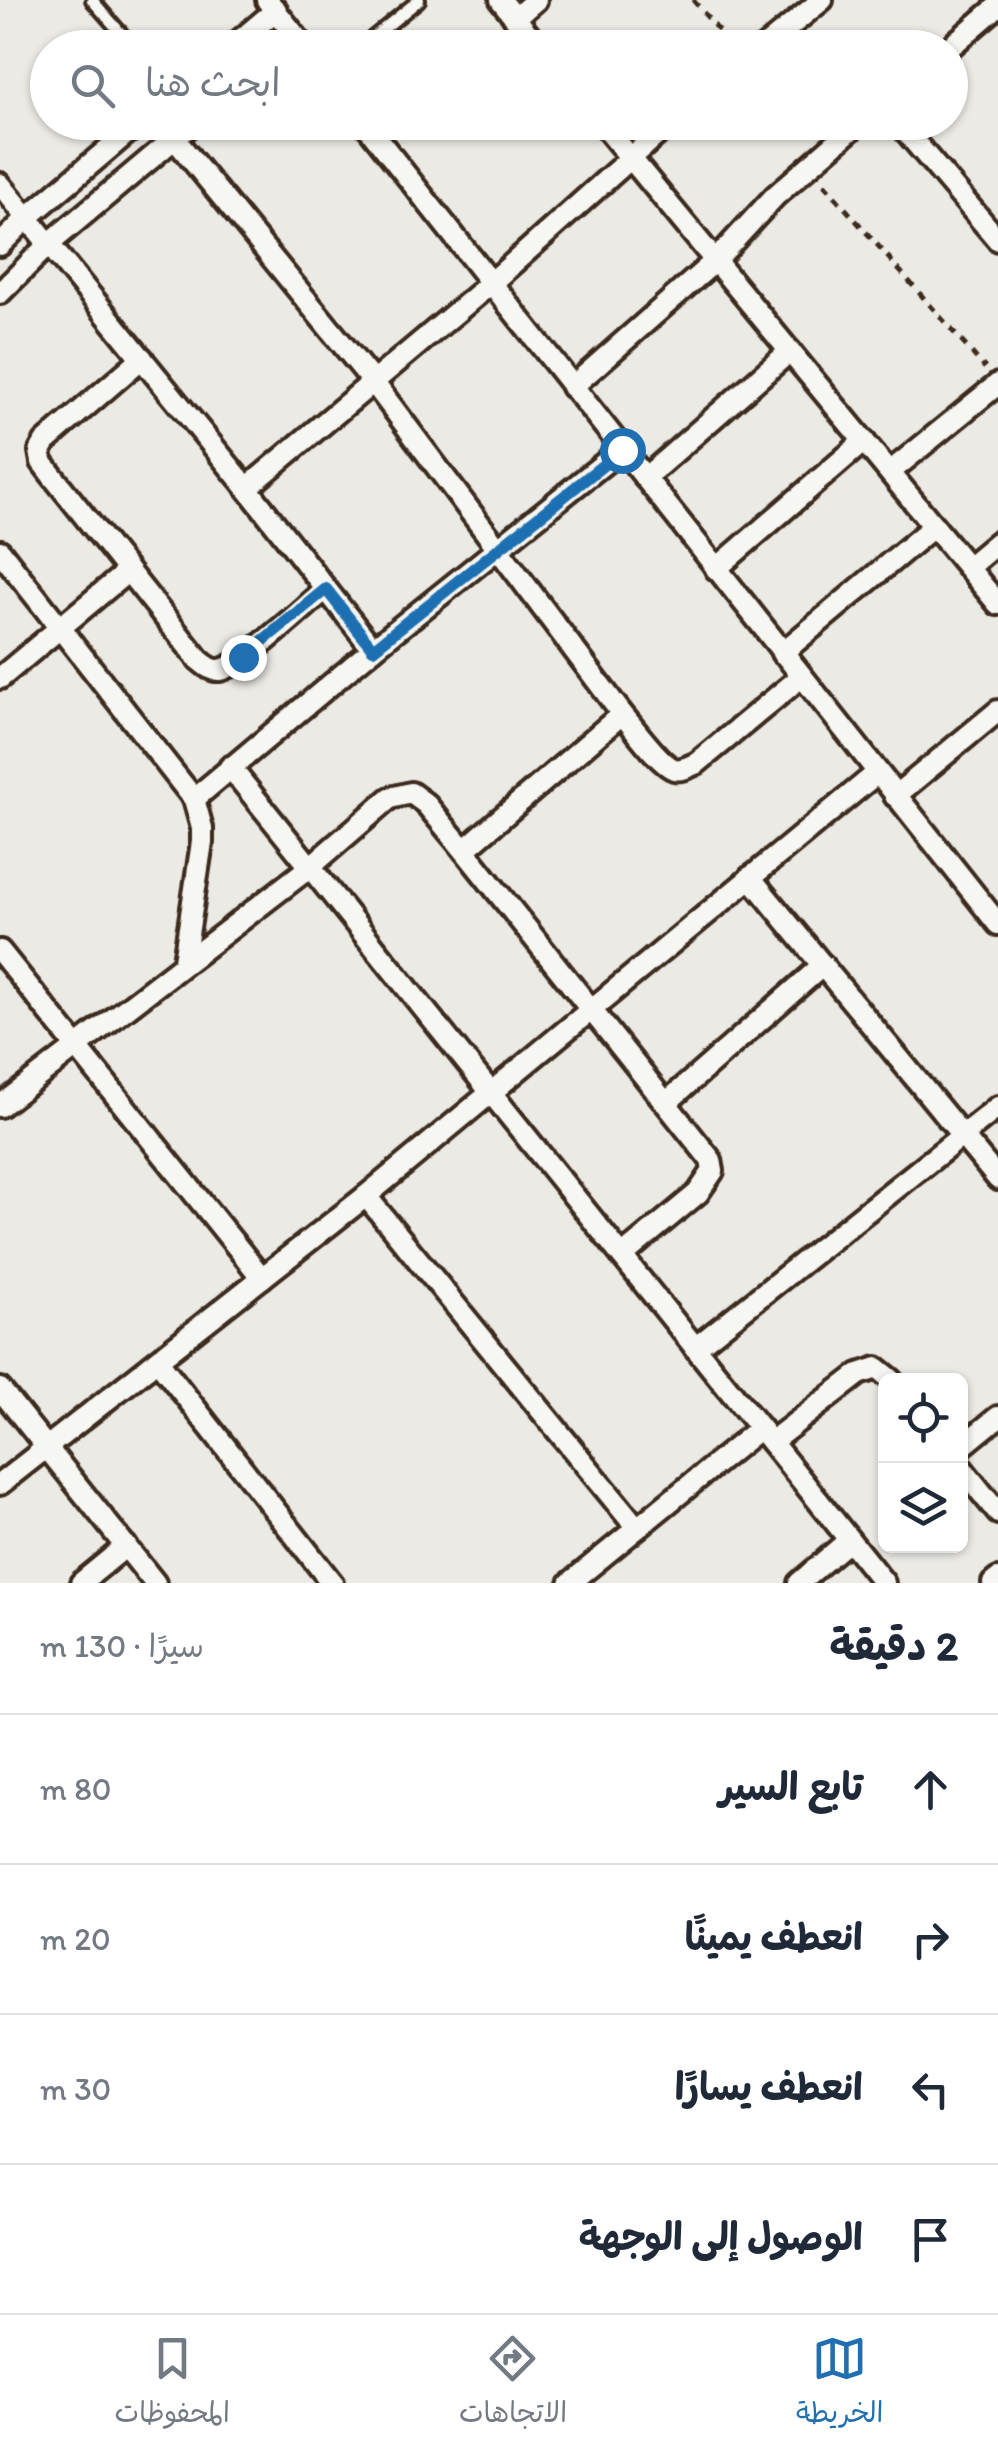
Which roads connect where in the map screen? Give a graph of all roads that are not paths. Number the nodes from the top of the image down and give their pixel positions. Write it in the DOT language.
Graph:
graph roads {
  1 [pos="92,0"];
  2 [pos="418,0"];
  3 [pos="500,0"];
  4 [pos="536,0"];
  5 [pos="822,0"];
  6 [pos="272,5"];
  7 [pos="998,6"];
  8 [pos="515,18"];
  9 [pos="118,30"];
  10 [pos="248,30"];
  11 [pos="287,30"];
  12 [pos="382,30"];
  13 [pos="525,30"];
  14 [pos="786,30"];
  15 [pos="968,32"];
  16 [pos="119,140"];
  17 [pos="159,140"];
  18 [pos="175,140"];
  19 [pos="378,140"];
  20 [pos="615,140"];
  21 [pos="650,140"];
  22 [pos="839,140"];
  23 [pos="913,140"];
  24 [pos="629,157"];
  25 [pos="0,184"];
  26 [pos="28,216"];
  27 [pos="998,240"];
  28 [pos="50,243"];
  29 [pos="0,245"];
  30 [pos="715,261"];
  31 [pos="491,283"];
  32 [pos="0,293"];
  33 [pos="790,351"];
  34 [pos="142,358"];
  35 [pos="992,376"];
  36 [pos="374,383"];
  37 [pos="572,386"];
  38 [pos="864,441"];
  39 [pos="622,450"];
  40 [pos="890,472"];
  41 [pos="645,478"];
  42 [pos="247,488"];
  43 [pos="934,526"];
  44 [pos="998,542"];
  45 [pos="497,548"];
  46 [pos="0,551"];
  47 [pos="968,566"];
  48 [pos="716,568"];
  49 [pos="128,572"];
  50 [pos="326,589"];
  51 [pos="998,604"];
  52 [pos="61,628"];
  53 [pos="373,649"];
  54 [pos="782,652"];
  55 [pos="802,677"];
  56 [pos="0,678"];
  57 [pos="998,711"];
  58 [pos="622,714"];
  59 [pos="230,767"];
  60 [pos="876,773"];
  61 [pos="895,796"];
  62 [pos="194,799"];
  63 [pos="464,850"];
  64 [pos="310,867"];
  65 [pos="750,877"];
  66 [pos="998,924"];
  67 [pos="0,951"];
  68 [pos="184,961"];
  69 [pos="823,965"];
  70 [pos="592,1012"];
  71 [pos="76,1045"];
  72 [pos="491,1093"];
  73 [pos="667,1102"];
  74 [pos="0,1106"];
  75 [pos="998,1107"];
  76 [pos="963,1134"];
  77 [pos="998,1179"];
  78 [pos="366,1196"];
  79 [pos="622,1256"];
  80 [pos="262,1278"];
  81 [pos="695,1348"];
  82 [pos="158,1361"];
  83 [pos="883,1373"];
  84 [pos="0,1389"];
  85 [pos="998,1417"];
  86 [pos="766,1435"];
  87 [pos="968,1441"];
  88 [pos="47,1446"];
  89 [pos="968,1476"];
  90 [pos="0,1484"];
  91 [pos="998,1513"];
  92 [pos="636,1528"];
  93 [pos="849,1540"];
  94 [pos="126,1546"];
  95 [pos="80,1583"];
  96 [pos="156,1583"];
  97 [pos="332,1583"];
  98 [pos="570,1583"];
  99 [pos="799,1583"];
  100 [pos="884,1583"];
  1 -- 9 [label="lane"];
  2 -- 12 [label="lane"];
  3 -- 8 [label="street"];
  4 -- 8 [label="street"];
  5 -- 14 [label="street"];
  6 -- 10 [label="street"];
  6 -- 11 [label="street"];
  7 -- 15 [label="street"];
  8 -- 13 [label="street"];
  16 -- 26 [label="street"];
  17 -- 28 [label="street"];
  18 -- 36 [label="street"];
  19 -- 31 [label="street"];
  20 -- 24 [label="street"];
  21 -- 24 [label="street"];
  22 -- 30 [label="street"];
  23 -- 27 [label="street"];
  24 -- 30 [label="street"];
  24 -- 31 [label="street"];
  25 -- 26 [label="street"];
  26 -- 28 [label="street"];
  26 -- 29 [label="street"];
  28 -- 32 [label="street"];
  28 -- 34 [label="street"];
  30 -- 33 [label="street"];
  30 -- 37 [label="street"];
  31 -- 36 [label="street"];
  31 -- 37 [label="street"];
  33 -- 38 [label="street"];
  33 -- 41 [label="street"];
  34 -- 42 [label="street"];
  34 -- 49 [label="street"];
  35 -- 40 [label="street"];
  36 -- 42 [label="street"];
  36 -- 45 [label="street"];
  37 -- 39 [label="street"];
  38 -- 40 [label="street"];
  38 -- 48 [label="street"];
  39 -- 41 [label="street"];
  39 -- 45 [label="street"];
  40 -- 43 [label="street"];
  41 -- 48 [label="street"];
  42 -- 50 [label="street"];
  43 -- 47 [label="street"];
  43 -- 54 [label="street"];
  44 -- 47 [label="street"];
  45 -- 53 [label="street"];
  45 -- 58 [label="street"];
  46 -- 52 [label="street"];
  47 -- 51 [label="street"];
  48 -- 54 [label="street"];
  49 -- 50 [label="street"];
  49 -- 52 [label="street"];
  50 -- 53 [label="street"];
  52 -- 56 [label="street"];
  52 -- 62 [label="street"];
  53 -- 59 [label="street"];
  54 -- 55 [label="street"];
  55 -- 58 [label="street"];
  55 -- 60 [label="street"];
  57 -- 61 [label="street"];
  58 -- 63 [label="street"];
  59 -- 62 [label="street"];
  59 -- 64 [label="street"];
  60 -- 61 [label="street"];
  60 -- 65 [label="street"];
  61 -- 66 [label="street"];
  62 -- 68 [label="street"];
  63 -- 64 [label="street"];
  63 -- 70 [label="street"];
  64 -- 68 [label="street"];
  64 -- 72 [label="street"];
  65 -- 69 [label="street"];
  65 -- 70 [label="street"];
  67 -- 71 [label="street"];
  68 -- 71 [label="street"];
  69 -- 73 [label="street"];
  69 -- 76 [label="street"];
  70 -- 72 [label="street"];
  70 -- 73 [label="street"];
  71 -- 74 [label="street"];
  71 -- 80 [label="street"];
  72 -- 78 [label="street"];
  72 -- 79 [label="street"];
  73 -- 79 [label="street"];
  75 -- 76 [label="street"];
  76 -- 77 [label="street"];
  76 -- 81 [label="street"];
  78 -- 80 [label="street"];
  78 -- 92 [label="street"];
  79 -- 81 [label="street"];
  80 -- 82 [label="street"];
  81 -- 86 [label="street"];
  82 -- 88 [label="street"];
  82 -- 97 [label="street"];
  83 -- 86 [label="street"];
  84 -- 88 [label="street"];
  85 -- 87 [label="street"];
  86 -- 92 [label="street"];
  86 -- 93 [label="street"];
  88 -- 90 [label="street"];
  88 -- 94 [label="street"];
  89 -- 91 [label="street"];
  92 -- 98 [label="street"];
  93 -- 99 [label="street"];
  93 -- 100 [label="street"];
  94 -- 95 [label="street"];
  94 -- 96 [label="street"];
}
